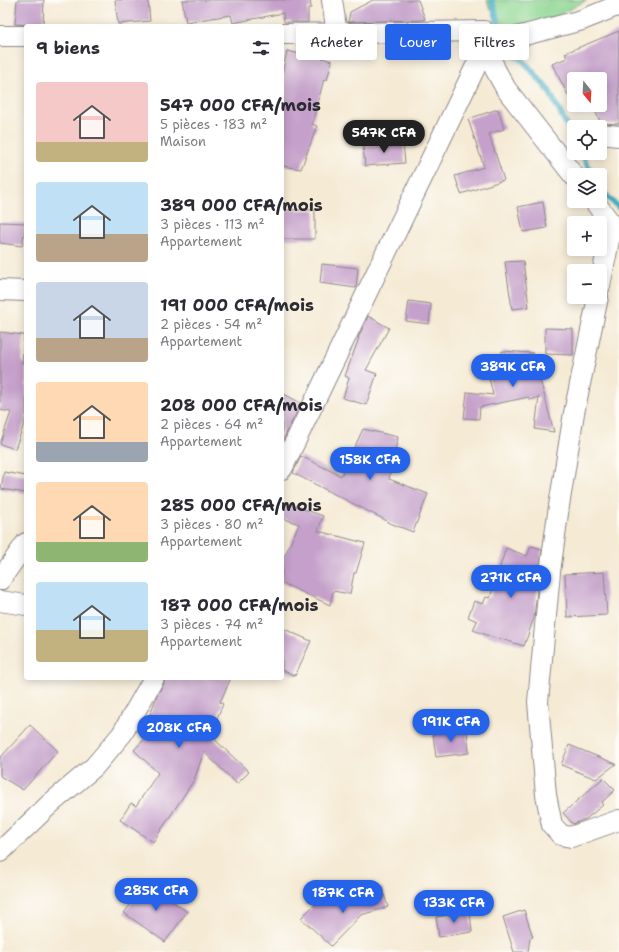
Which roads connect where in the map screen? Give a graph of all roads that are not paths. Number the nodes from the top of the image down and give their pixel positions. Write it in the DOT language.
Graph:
graph roads {
  1 [pos="332,0"];
  2 [pos="619,5"];
  3 [pos="336,24"];
  4 [pos="459,32"];
  5 [pos="377,33"];
  6 [pos="284,34"];
  7 [pos="296,34"];
  8 [pos="529,34"];
  9 [pos="0,36"];
  10 [pos="24,36"];
  11 [pos="479,60"];
  12 [pos="491,60"];
  13 [pos="607,135"];
  14 [pos="619,136"];
  15 [pos="568,168"];
  16 [pos="600,208"];
  17 [pos="616,228"];
  18 [pos="606,264"];
  19 [pos="0,290"];
  20 [pos="24,291"];
  21 [pos="597,304"];
  22 [pos="284,465"];
  23 [pos="24,546"];
  24 [pos="0,580"];
  25 [pos="0,601"];
  26 [pos="24,605"];
  27 [pos="153,680"];
  28 [pos="619,820"];
  29 [pos="0,852"];
  1 -- 3 [label="street"];
  2 -- 8 [label="street"];
  4 -- 5 [label="street"];
  6 -- 7 [label="street"];
  9 -- 10 [label="street"];
  11 -- 22 [label="street"];
  12 -- 15 [label="street"];
  13 -- 14 [label="street"];
  16 -- 17 [label="street"];
  17 -- 18 [label="street"];
  19 -- 20 [label="street"];
  21 -- 28 [label="street"];
  23 -- 24 [label="street"];
  25 -- 26 [label="street"];
  27 -- 29 [label="street"];
}
